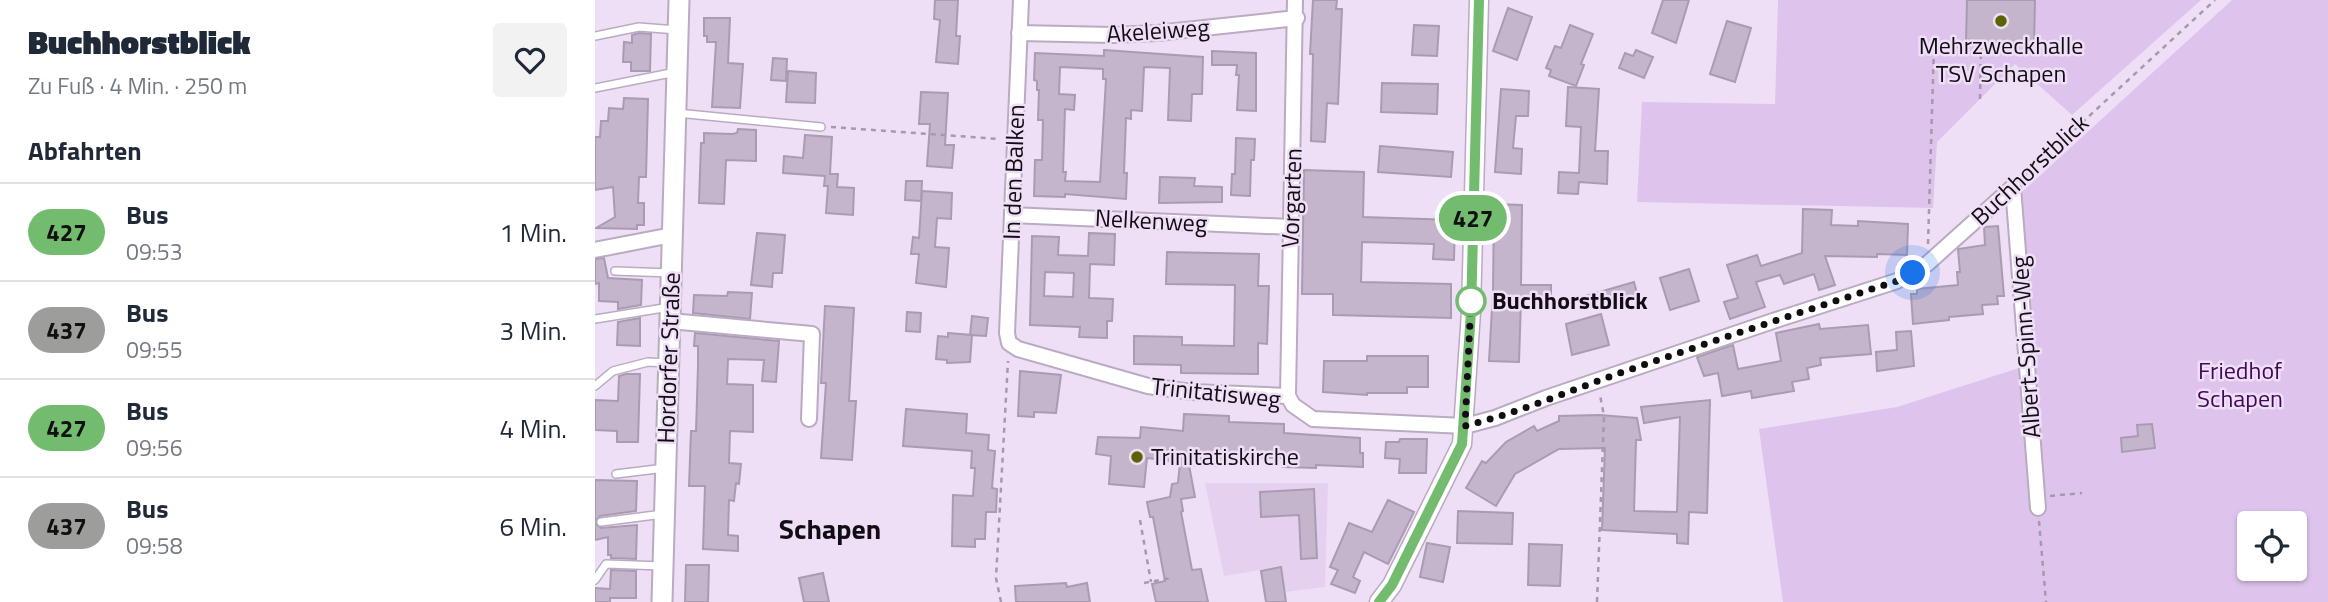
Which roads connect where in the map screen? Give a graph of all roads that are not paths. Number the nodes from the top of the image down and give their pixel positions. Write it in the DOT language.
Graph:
graph roads {
  1 [pos="679,0"];
  2 [pos="1021,0"];
  3 [pos="1295,0"];
  4 [pos="1479,0"];
  5 [pos="1297,18"];
  6 [pos="678,30"];
  7 [pos="1019,33"];
  8 [pos="595,36"];
  9 [pos="677,72"];
  10 [pos="595,88"];
  11 [pos="676,113"];
  12 [pos="821,127"];
  13 [pos="2013,187"];
  14 [pos="1012,215"];
  15 [pos="1291,227"];
  16 [pos="672,235"];
  17 [pos="595,250"];
  18 [pos="615,271"];
  19 [pos="671,273"];
  20 [pos="670,314"];
  21 [pos="595,319"];
  22 [pos="1009,343"];
  23 [pos="669,363"];
  24 [pos="595,386"];
  25 [pos="1288,396"];
  26 [pos="810,419"];
  27 [pos="1465,426"];
  28 [pos="666,468"];
  29 [pos="616,474"];
  30 [pos="2038,503"];
  31 [pos="664,514"];
  32 [pos="601,522"];
  33 [pos="663,566"];
  34 [pos="595,580"];
  35 [pos="662,602"];
  36 [pos="1379,602"];
  1 -- 6 [label="main road, Hordorfer Straße"];
  2 -- 7 [label="street, In den Balken"];
  3 -- 5 [label="street, Vorgarten"];
  4 -- 27 [label="street"];
  5 -- 7 [label="street, Akeleiweg"];
  5 -- 15 [label="street, Vorgarten"];
  6 -- 8 [label="lane"];
  6 -- 9 [label="main road, Hordorfer Straße"];
  7 -- 14 [label="street, In den Balken"];
  9 -- 10 [label="lane"];
  9 -- 11 [label="main road, Hordorfer Straße"];
  11 -- 12 [label="lane"];
  11 -- 16 [label="main road, Hordorfer Straße"];
  13 -- 27 [label="street, Buchhorstblick"];
  13 -- 30 [label="street, Albert-Spinn-Weg"];
  14 -- 15 [label="street, Nelkenweg"];
  14 -- 22 [label="street, In den Balken"];
  15 -- 25 [label="street, Vorgarten"];
  16 -- 17 [label="street"];
  16 -- 19 [label="main road, Hordorfer Straße"];
  18 -- 19 [label="lane"];
  19 -- 20 [label="main road, Hordorfer Straße"];
  20 -- 21 [label="lane"];
  20 -- 23 [label="main road, Hordorfer Straße"];
  20 -- 26 [label="street"];
  22 -- 25 [label="street, Trinitatisweg"];
  23 -- 24 [label="lane"];
  23 -- 28 [label="main road, Hordorfer Straße"];
  25 -- 27 [label="street, Trinitatisweg"];
  27 -- 36 [label="street"];
  28 -- 29 [label="lane"];
  28 -- 31 [label="main road, Hordorfer Straße"];
  31 -- 32 [label="lane"];
  31 -- 33 [label="main road, Hordorfer Straße"];
  33 -- 34 [label="lane"];
  33 -- 35 [label="main road, Hordorfer Straße"];
}
